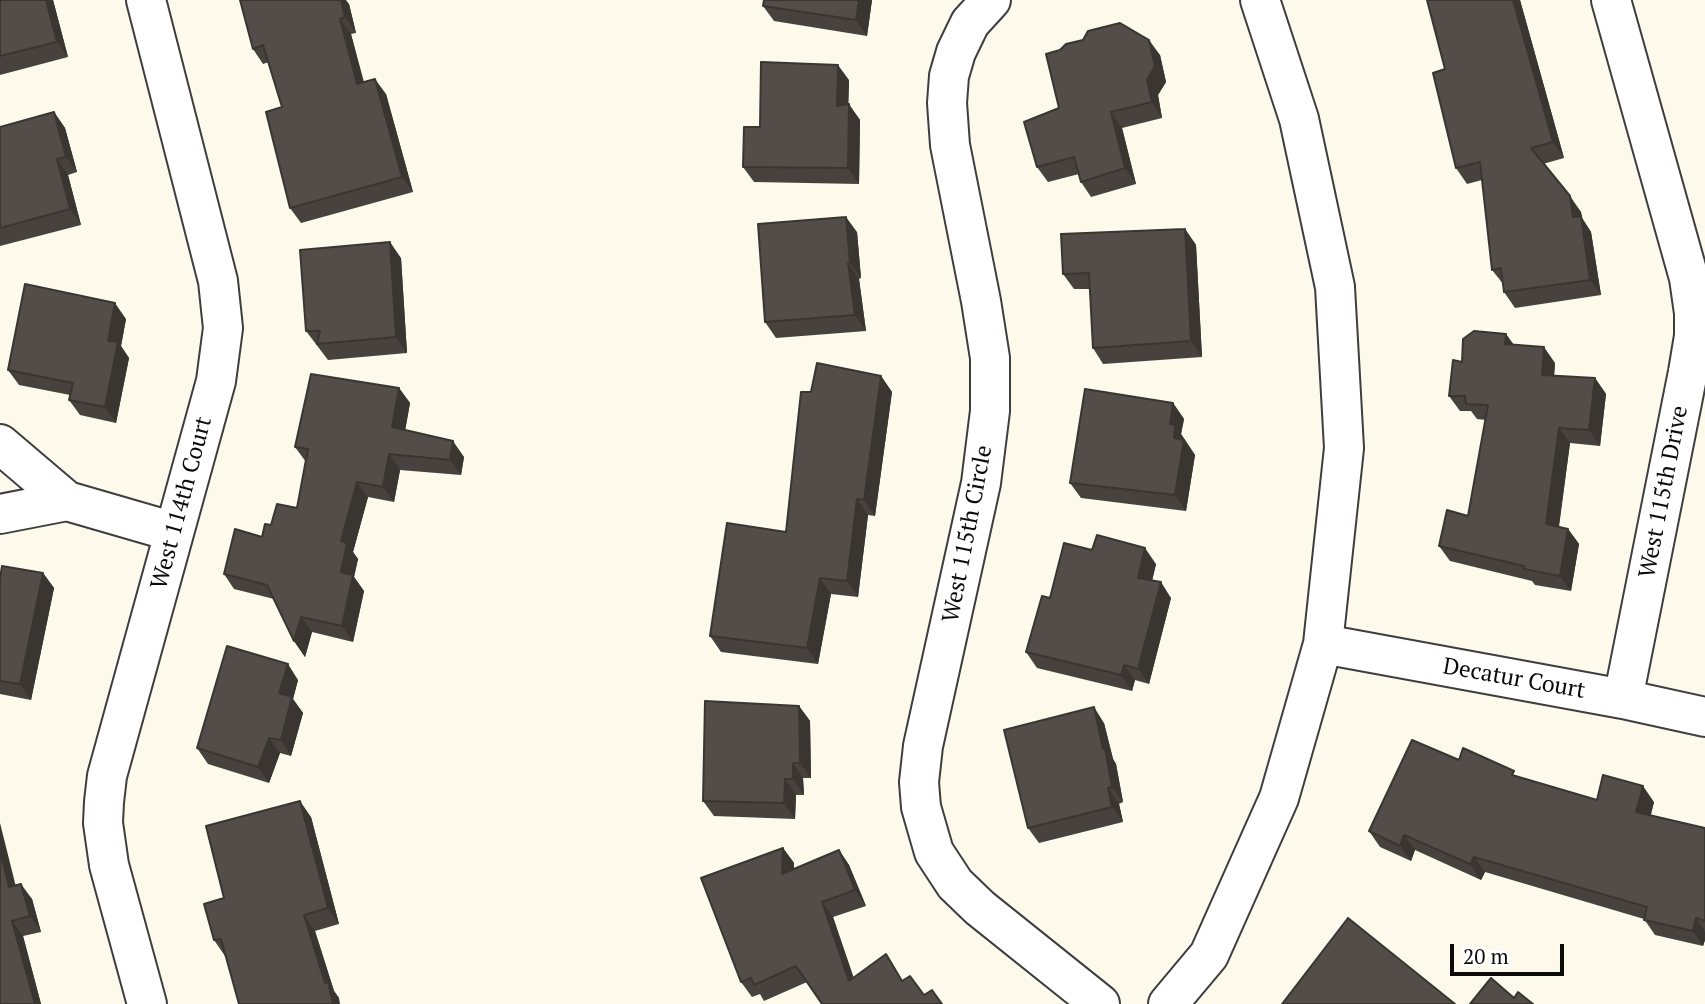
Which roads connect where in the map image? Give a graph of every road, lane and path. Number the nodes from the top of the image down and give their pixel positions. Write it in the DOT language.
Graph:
graph roads {
  1 [pos="146,0"];
  2 [pos="991,0"];
  3 [pos="1259,0"];
  4 [pos="1611,0"];
  5 [pos="0,444"];
  6 [pos="67,501"];
  7 [pos="0,514"];
  8 [pos="174,532"];
  9 [pos="1323,644"];
  10 [pos="1623,699"];
  11 [pos="1705,717"];
  12 [pos="147,1004"];
  13 [pos="1100,1004"];
  14 [pos="1168,1004"];
  1 -- 8 [label="street, West 114th Court"];
  2 -- 13 [label="street, West 115th Circle"];
  3 -- 9 [label="street"];
  4 -- 10 [label="street, West 115th Drive"];
  5 -- 6 [label="street"];
  6 -- 7 [label="street"];
  6 -- 8 [label="street"];
  8 -- 12 [label="street, West 114th Court"];
  9 -- 10 [label="street, Decatur Court"];
  9 -- 14 [label="street"];
  10 -- 11 [label="street, Decatur Court"];
}
